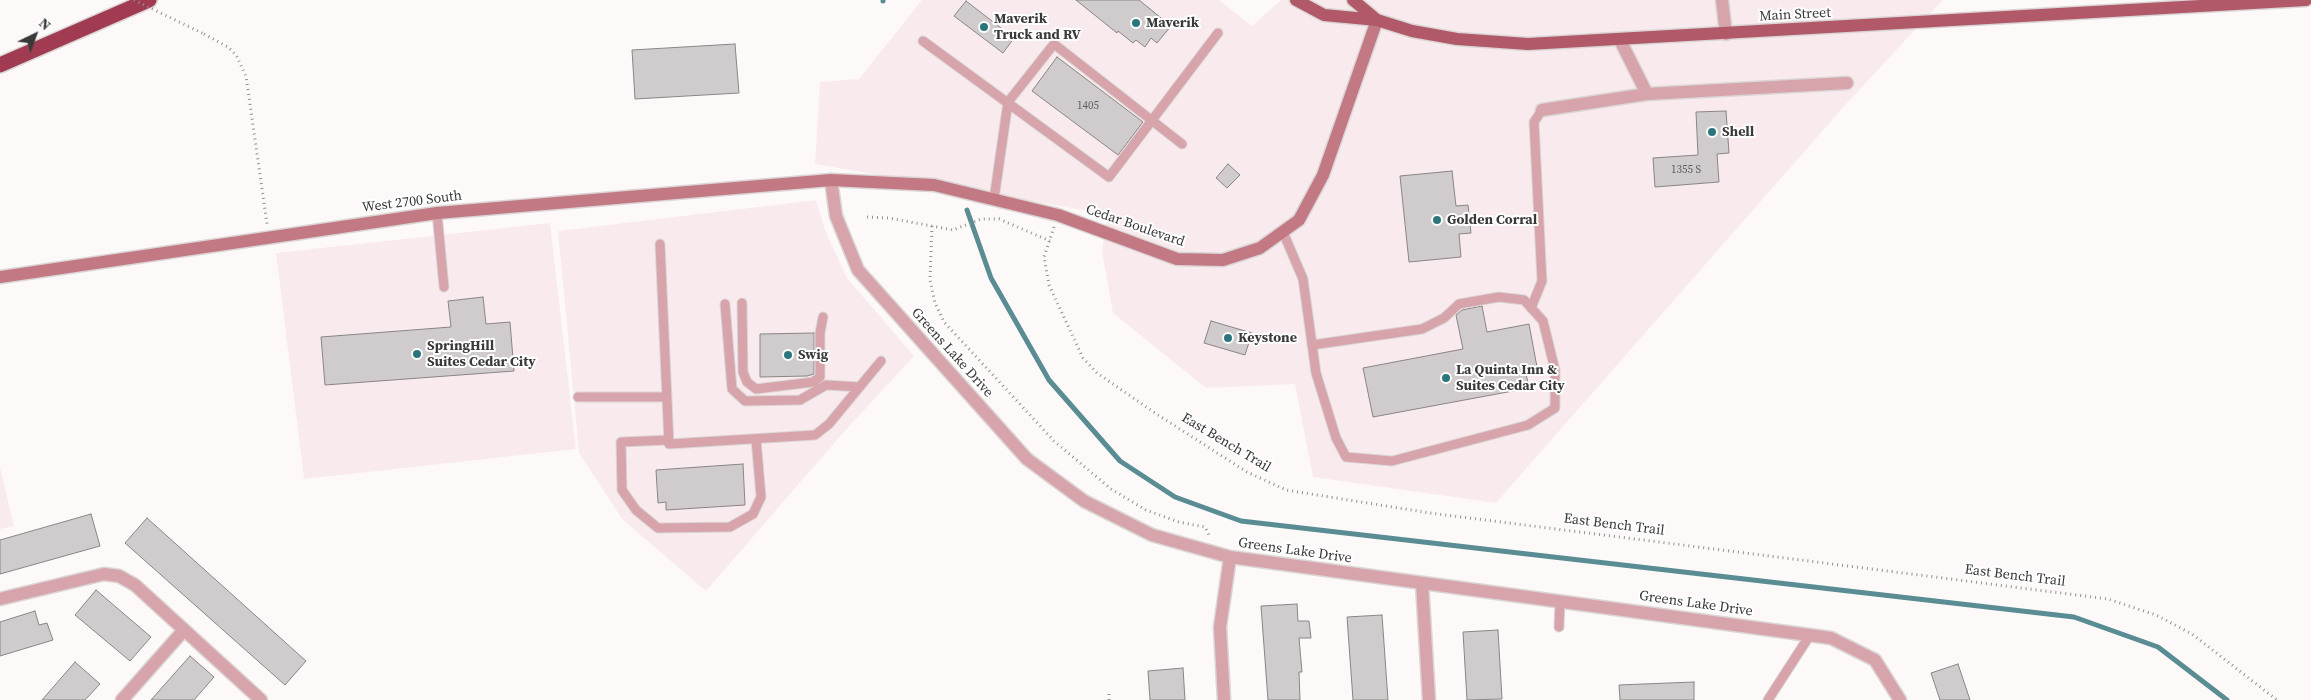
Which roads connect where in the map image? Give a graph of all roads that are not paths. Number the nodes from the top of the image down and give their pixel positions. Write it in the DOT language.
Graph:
graph roads {
  1 [pos="149,0"];
  2 [pos="1296,0"];
  3 [pos="1353,0"];
  4 [pos="1722,0"];
  5 [pos="2306,0"];
  6 [pos="1377,20"];
  7 [pos="1218,34"];
  8 [pos="1726,34"];
  9 [pos="923,40"];
  10 [pos="1620,40"];
  11 [pos="0,65"];
  12 [pos="1847,83"];
  13 [pos="1647,94"];
  14 [pos="1008,102"];
  15 [pos="1542,110"];
  16 [pos="1152,120"];
  17 [pos="1182,144"];
  18 [pos="830,180"];
  19 [pos="994,199"];
  20 [pos="437,213"];
  21 [pos="1283,232"];
  22 [pos="660,244"];
  23 [pos="0,277"];
  24 [pos="444,287"];
  25 [pos="742,303"];
  26 [pos="725,304"];
  27 [pos="1531,308"];
  28 [pos="822,317"];
  29 [pos="1312,345"];
  30 [pos="881,362"];
  31 [pos="820,377"];
  32 [pos="826,385"];
  33 [pos="860,387"];
  34 [pos="578,397"];
  35 [pos="667,397"];
  36 [pos="756,439"];
  37 [pos="669,440"];
  38 [pos="1230,557"];
  39 [pos="1422,583"];
  40 [pos="0,598"];
  41 [pos="1560,601"];
  42 [pos="1558,626"];
  43 [pos="184,630"];
  44 [pos="1810,635"];
  45 [pos="122,700"];
  46 [pos="261,700"];
  47 [pos="1224,700"];
  48 [pos="1429,700"];
  49 [pos="1768,700"];
  50 [pos="1900,700"];
  1 -- 11 [label="highway"];
  2 -- 6 [label="main road"];
  3 -- 6 [label="main road"];
  4 -- 8 [label="street"];
  5 -- 8 [label="main road, Main Street"];
  6 -- 10 [label="main road, Main Street"];
  6 -- 21 [label="street, Cedar Boulevard"];
  7 -- 16 [label="lane"];
  8 -- 10 [label="main road, Main Street"];
  9 -- 14 [label="lane"];
  10 -- 13 [label="street"];
  12 -- 13 [label="street"];
  13 -- 15 [label="street"];
  14 -- 16 [label="lane"];
  14 -- 16 [label="lane"];
  14 -- 19 [label="lane"];
  15 -- 27 [label="lane"];
  16 -- 17 [label="lane"];
  18 -- 19 [label="street, Cedar Boulevard"];
  18 -- 20 [label="street, West 2700 South"];
  18 -- 38 [label="street, Greens Lake Drive"];
  19 -- 21 [label="street, Cedar Boulevard"];
  20 -- 23 [label="street, West 2700 South"];
  20 -- 24 [label="lane"];
  21 -- 29 [label="lane"];
  22 -- 35 [label="lane"];
  25 -- 31 [label="lane"];
  26 -- 32 [label="lane"];
  27 -- 29 [label="lane"];
  27 -- 29 [label="lane"];
  28 -- 31 [label="lane"];
  30 -- 33 [label="lane"];
  31 -- 32 [label="lane"];
  32 -- 33 [label="lane"];
  33 -- 36 [label="lane"];
  34 -- 35 [label="lane"];
  35 -- 37 [label="lane"];
  36 -- 37 [label="lane"];
  36 -- 37 [label="lane"];
  38 -- 39 [label="street, Greens Lake Drive"];
  38 -- 47 [label="street"];
  39 -- 41 [label="street, Greens Lake Drive"];
  39 -- 48 [label="street"];
  40 -- 43 [label="street"];
  41 -- 42 [label="lane"];
  41 -- 44 [label="street, Greens Lake Drive"];
  43 -- 45 [label="street"];
  43 -- 46 [label="street"];
  44 -- 49 [label="lane"];
  44 -- 50 [label="street, Greens Lake Drive"];
}
